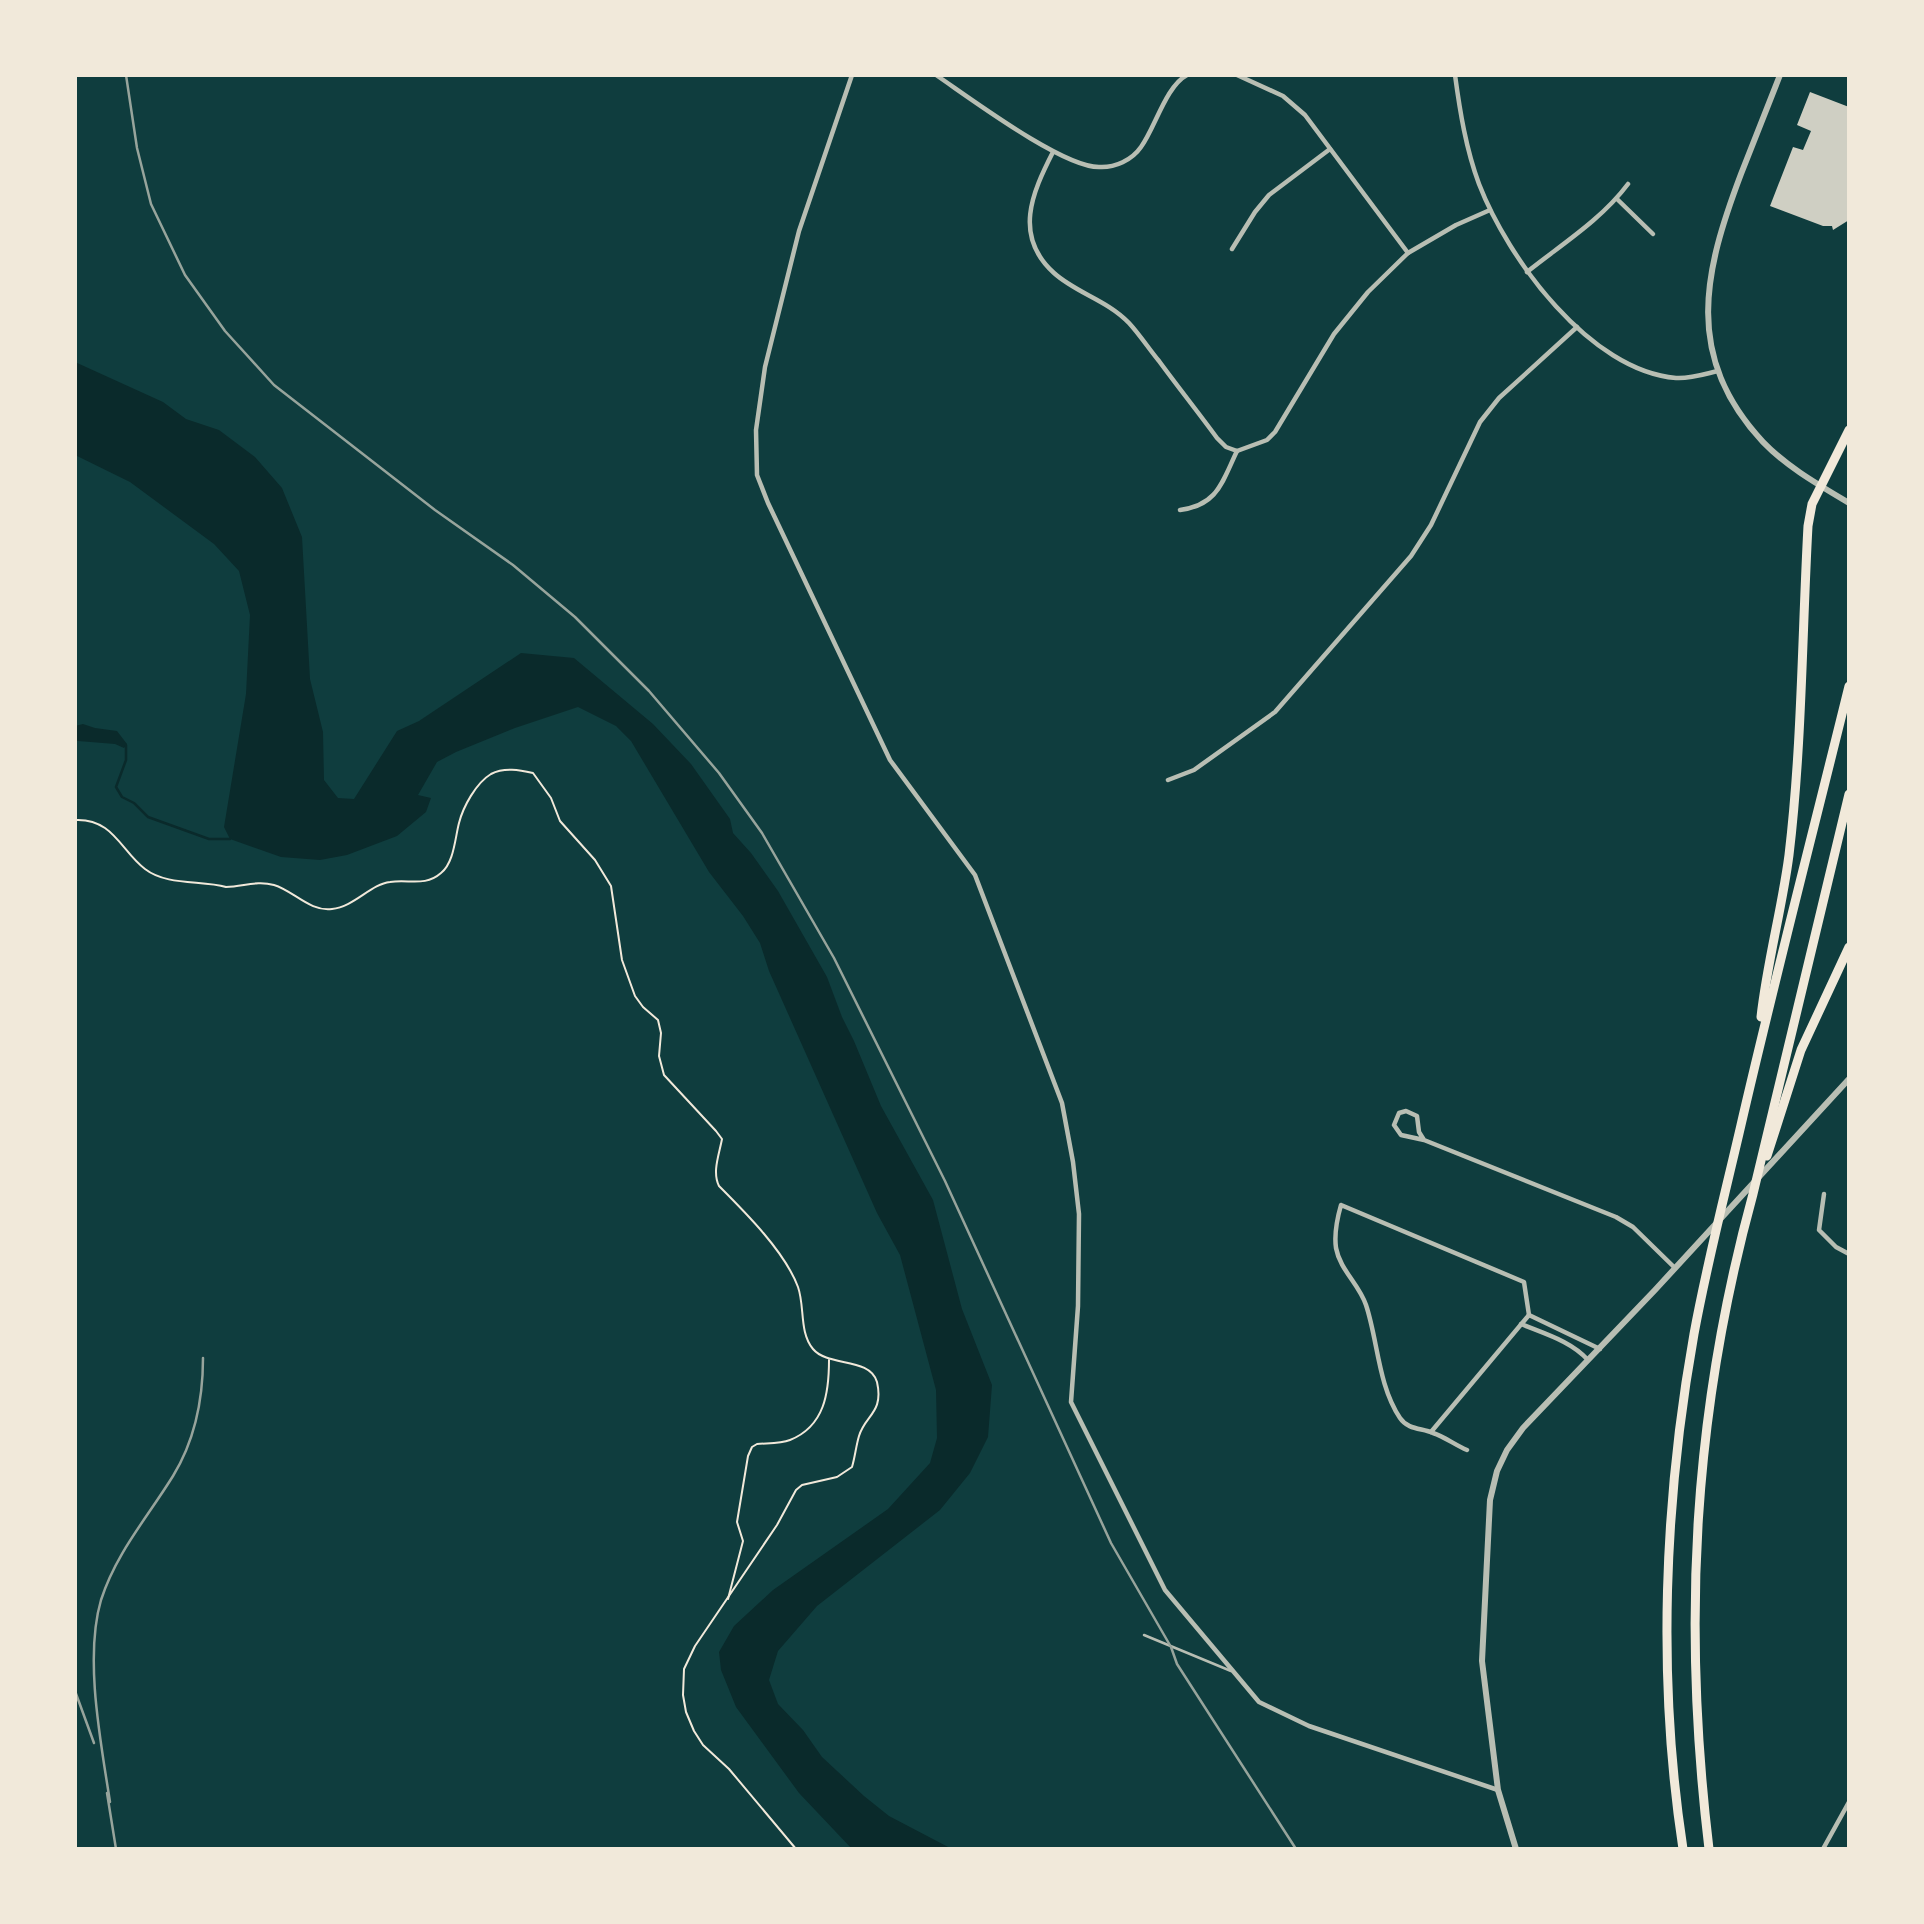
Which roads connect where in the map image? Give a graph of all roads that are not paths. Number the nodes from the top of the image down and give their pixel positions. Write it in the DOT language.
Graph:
graph roads {
  1 [pos="852,75"];
  2 [pos="936,75"];
  3 [pos="1187,75"];
  4 [pos="1237,75"];
  5 [pos="1455,75"];
  6 [pos="1780,75"];
  7 [pos="1330,149"];
  8 [pos="1053,152"];
  9 [pos="1628,184"];
  10 [pos="1617,199"];
  11 [pos="1490,210"];
  12 [pos="1653,234"];
  13 [pos="1232,249"];
  14 [pos="1408,253"];
  15 [pos="1527,272"];
  16 [pos="1577,327"];
  17 [pos="1718,372"];
  18 [pos="1849,430"];
  19 [pos="1237,451"];
  20 [pos="1821,486"];
  21 [pos="1849,503"];
  22 [pos="1180,510"];
  23 [pos="1849,686"];
  24 [pos="1168,780"];
  25 [pos="1849,794"];
  26 [pos="1849,947"];
  27 [pos="1758,1050"];
  28 [pos="1849,1079"];
  29 [pos="1424,1140"];
  30 [pos="1753,1194"];
  31 [pos="1824,1194"];
  32 [pos="1849,1254"];
  33 [pos="1675,1268"];
  34 [pos="1529,1315"];
  35 [pos="1521,1324"];
  36 [pos="1600,1349"];
  37 [pos="1588,1360"];
  38 [pos="1431,1432"];
  39 [pos="1467,1450"];
  40 [pos="1144,1635"];
  41 [pos="1233,1672"];
  42 [pos="1498,1790"];
  43 [pos="1849,1802"];
  44 [pos="1516,1849"];
  45 [pos="1683,1849"];
  46 [pos="1709,1849"];
  47 [pos="1823,1849"];
  1 -- 41 [label="street"];
  2 -- 8 [label="street"];
  3 -- 8 [label="street"];
  4 -- 7 [label="street"];
  5 -- 11 [label="street"];
  6 -- 17 [label="street"];
  7 -- 13 [label="street"];
  7 -- 14 [label="street"];
  8 -- 19 [label="street"];
  9 -- 10 [label="street"];
  10 -- 12 [label="street"];
  10 -- 15 [label="street"];
  11 -- 14 [label="street"];
  11 -- 15 [label="street"];
  14 -- 19 [label="street"];
  15 -- 16 [label="street"];
  16 -- 17 [label="street"];
  16 -- 24 [label="street"];
  17 -- 20 [label="street"];
  18 -- 20 [label="highway"];
  19 -- 22 [label="street"];
  20 -- 21 [label="street"];
  20 -- 27 [label="highway"];
  23 -- 27 [label="highway"];
  25 -- 30 [label="highway"];
  26 -- 30 [label="highway"];
  27 -- 45 [label="highway"];
  28 -- 33 [label="street"];
  29 -- 29 [label="street"];
  29 -- 33 [label="street"];
  30 -- 46 [label="highway"];
  31 -- 32 [label="street"];
  33 -- 36 [label="street"];
  34 -- 35 [label="street"];
  34 -- 36 [label="street"];
  34 -- 38 [label="street"];
  35 -- 37 [label="street"];
  35 -- 38 [label="street"];
  36 -- 37 [label="street"];
  37 -- 42 [label="street"];
  38 -- 39 [label="street"];
  40 -- 41 [label="lane"];
  41 -- 42 [label="street"];
  42 -- 44 [label="street"];
  43 -- 47 [label="street"];
}
